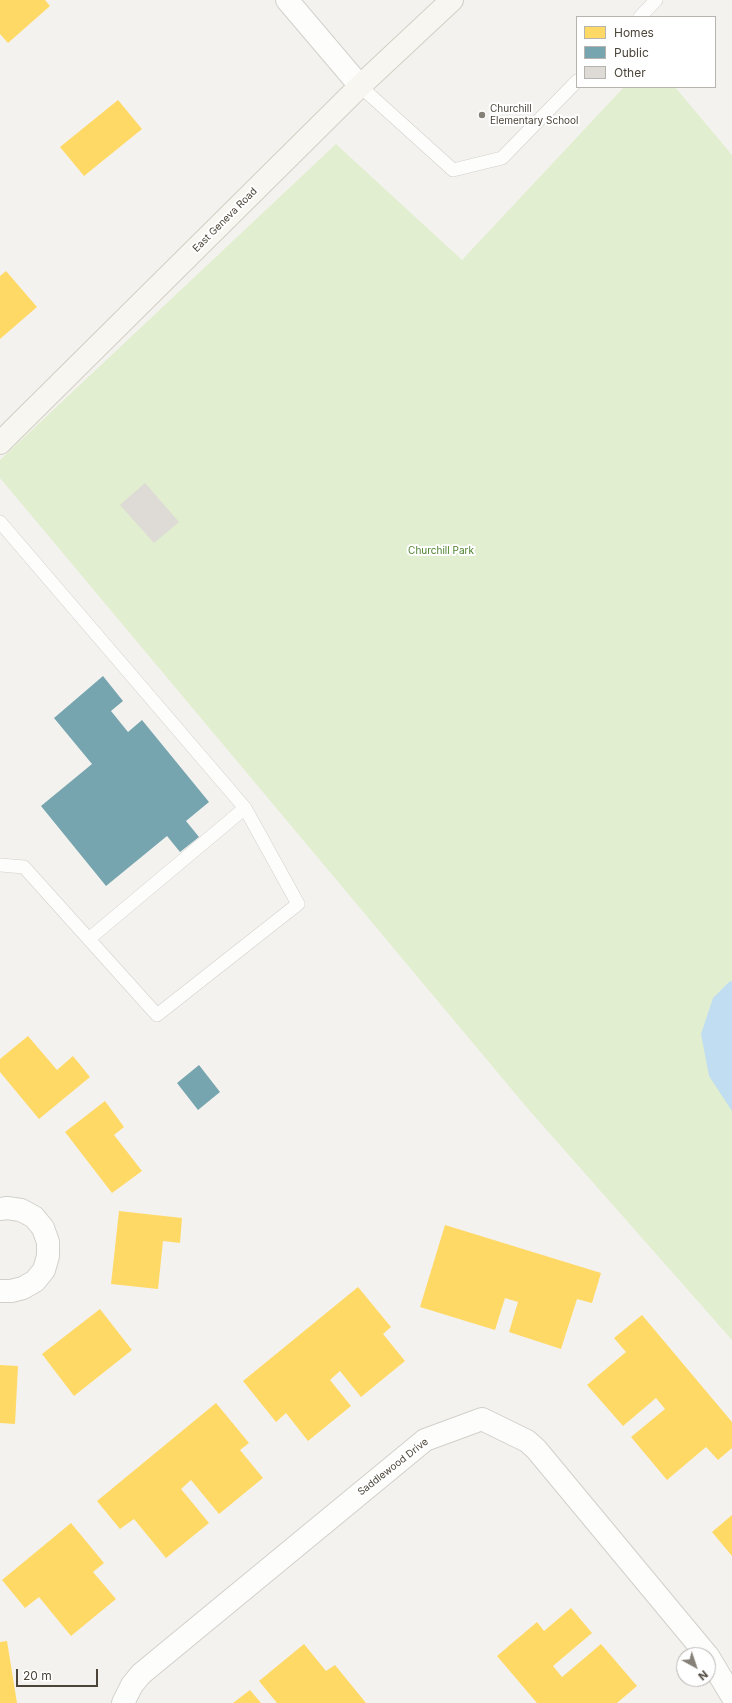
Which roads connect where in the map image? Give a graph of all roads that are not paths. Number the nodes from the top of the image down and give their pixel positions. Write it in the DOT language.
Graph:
graph roads {
  1 [pos="287,0"];
  2 [pos="452,0"];
  3 [pos="656,0"];
  4 [pos="641,16"];
  5 [pos="576,82"];
  6 [pos="360,86"];
  7 [pos="0,443"];
  8 [pos="0,522"];
  9 [pos="245,808"];
  10 [pos="0,865"];
  11 [pos="90,938"];
  12 [pos="0,1210"];
  13 [pos="0,1290"];
  14 [pos="701,1647"];
  15 [pos="716,1669"];
  16 [pos="732,1696"];
  17 [pos="123,1703"];
  1 -- 6 [label="street"];
  2 -- 6 [label="main road, East Geneva Road"];
  3 -- 4 [label="lane"];
  5 -- 6 [label="lane"];
  6 -- 7 [label="main road, East Geneva Road"];
  8 -- 9 [label="lane"];
  9 -- 11 [label="lane"];
  9 -- 11 [label="lane"];
  10 -- 11 [label="lane"];
  12 -- 13 [label="street"];
  14 -- 17 [label="street, Saddlewood Drive"];
  15 -- 16 [label="street, Saddlewood Drive"];
}
